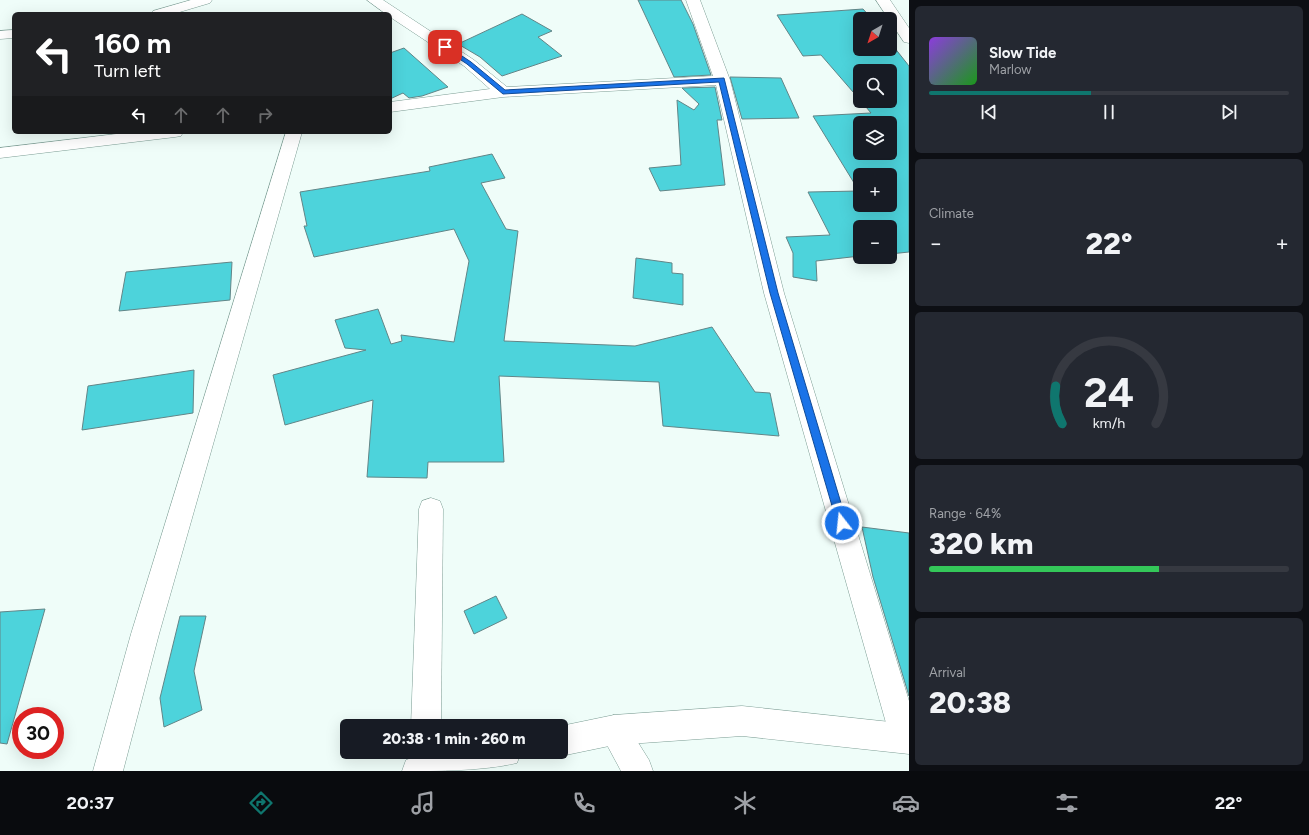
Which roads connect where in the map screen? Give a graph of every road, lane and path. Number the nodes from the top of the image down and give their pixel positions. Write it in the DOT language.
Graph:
graph roads {
  1 [pos="205,0"];
  2 [pos="374,0"];
  3 [pos="693,0"];
  4 [pos="883,0"];
  5 [pos="165,12"];
  6 [pos="12,34"];
  7 [pos="0,35"];
  8 [pos="909,39"];
  9 [pos="722,80"];
  10 [pos="503,92"];
  11 [pos="392,107"];
  12 [pos="158,134"];
  13 [pos="293,134"];
  14 [pos="0,152"];
  15 [pos="431,509"];
  16 [pos="426,719"];
  17 [pos="614,730"];
  18 [pos="907,738"];
  19 [pos="568,739"];
  20 [pos="458,759"];
  21 [pos="423,764"];
  22 [pos="108,771"];
  23 [pos="638,771"];
  1 -- 5 [label="street"];
  2 -- 10 [label="street"];
  3 -- 9 [label="street"];
  4 -- 8 [label="street"];
  6 -- 7 [label="street"];
  9 -- 10 [label="street"];
  9 -- 18 [label="street"];
  10 -- 11 [label="street"];
  12 -- 14 [label="street"];
  13 -- 22 [label="street"];
  15 -- 16 [label="street"];
  17 -- 18 [label="street"];
  17 -- 19 [label="street"];
  17 -- 23 [label="street"];
  20 -- 21 [label="street"];
}
